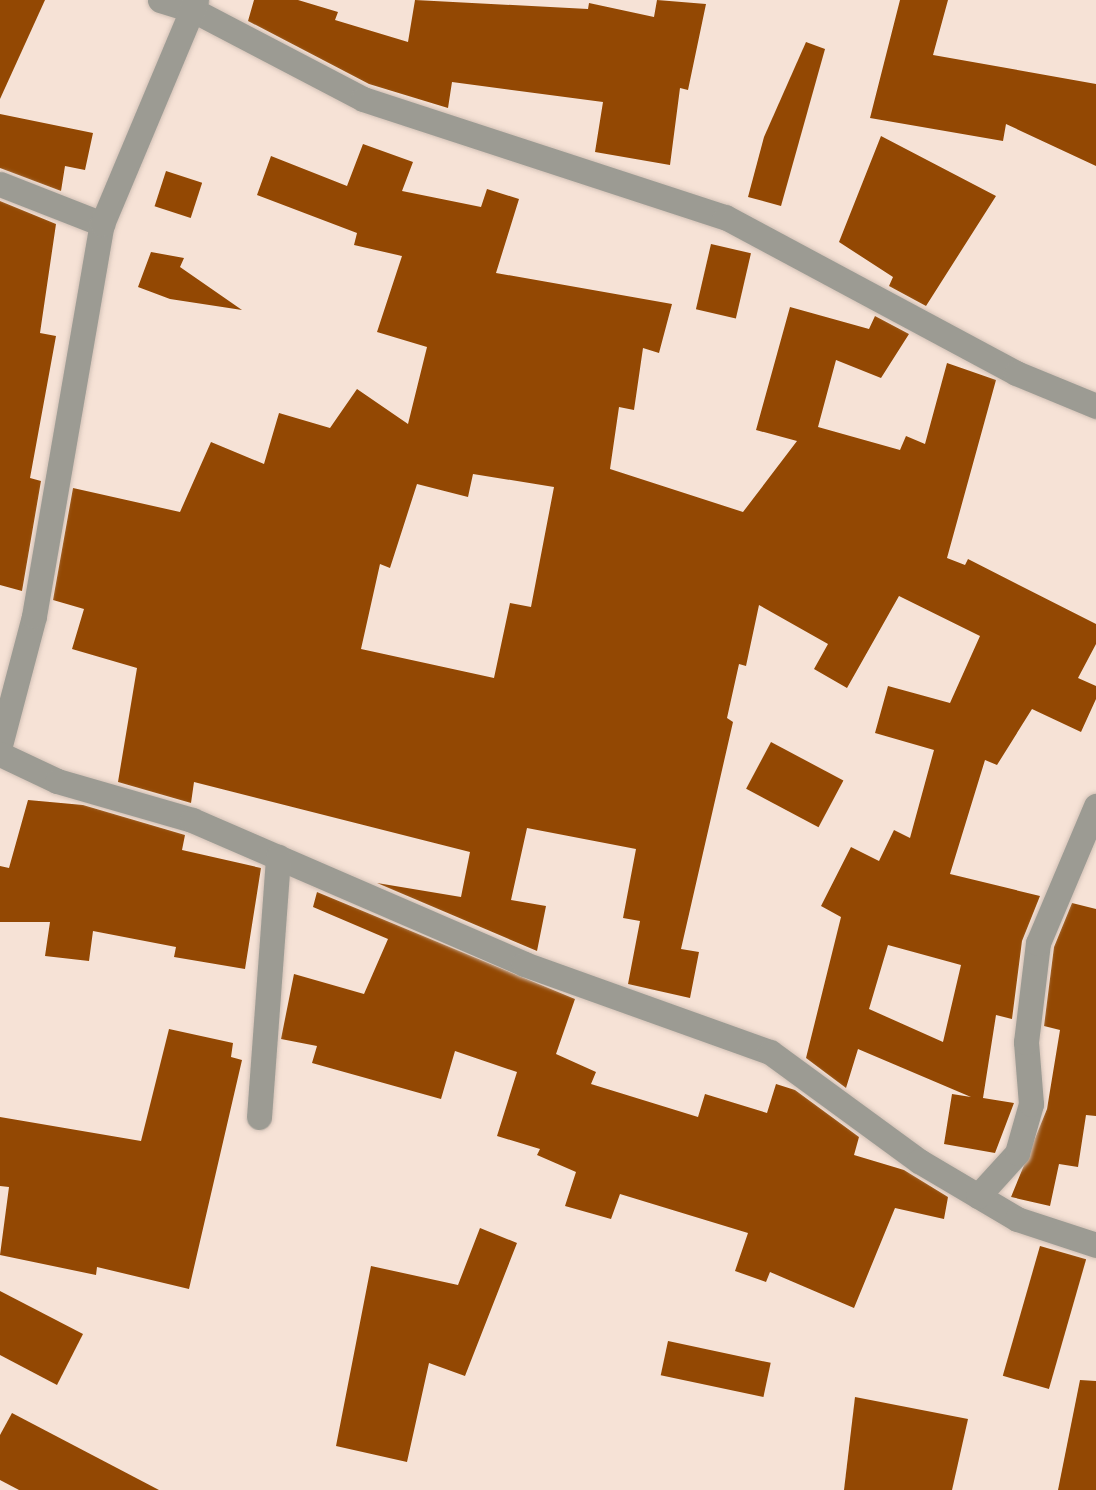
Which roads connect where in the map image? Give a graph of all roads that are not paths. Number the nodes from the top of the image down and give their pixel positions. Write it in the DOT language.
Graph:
graph roads {
  1 [pos="160,0"];
  2 [pos="194,5"];
  3 [pos="0,184"];
  4 [pos="102,224"];
  5 [pos="1096,406"];
  6 [pos="0,745"];
  7 [pos="0,754"];
  8 [pos="1096,806"];
  9 [pos="278,857"];
  10 [pos="259,1117"];
  11 [pos="978,1196"];
  12 [pos="1096,1245"];
  1 -- 2 [label="street"];
  2 -- 4 [label="street"];
  2 -- 5 [label="street"];
  3 -- 4 [label="street"];
  4 -- 6 [label="street"];
  7 -- 9 [label="street"];
  8 -- 11 [label="street"];
  9 -- 10 [label="street"];
  9 -- 11 [label="street"];
  11 -- 12 [label="street"];
}
